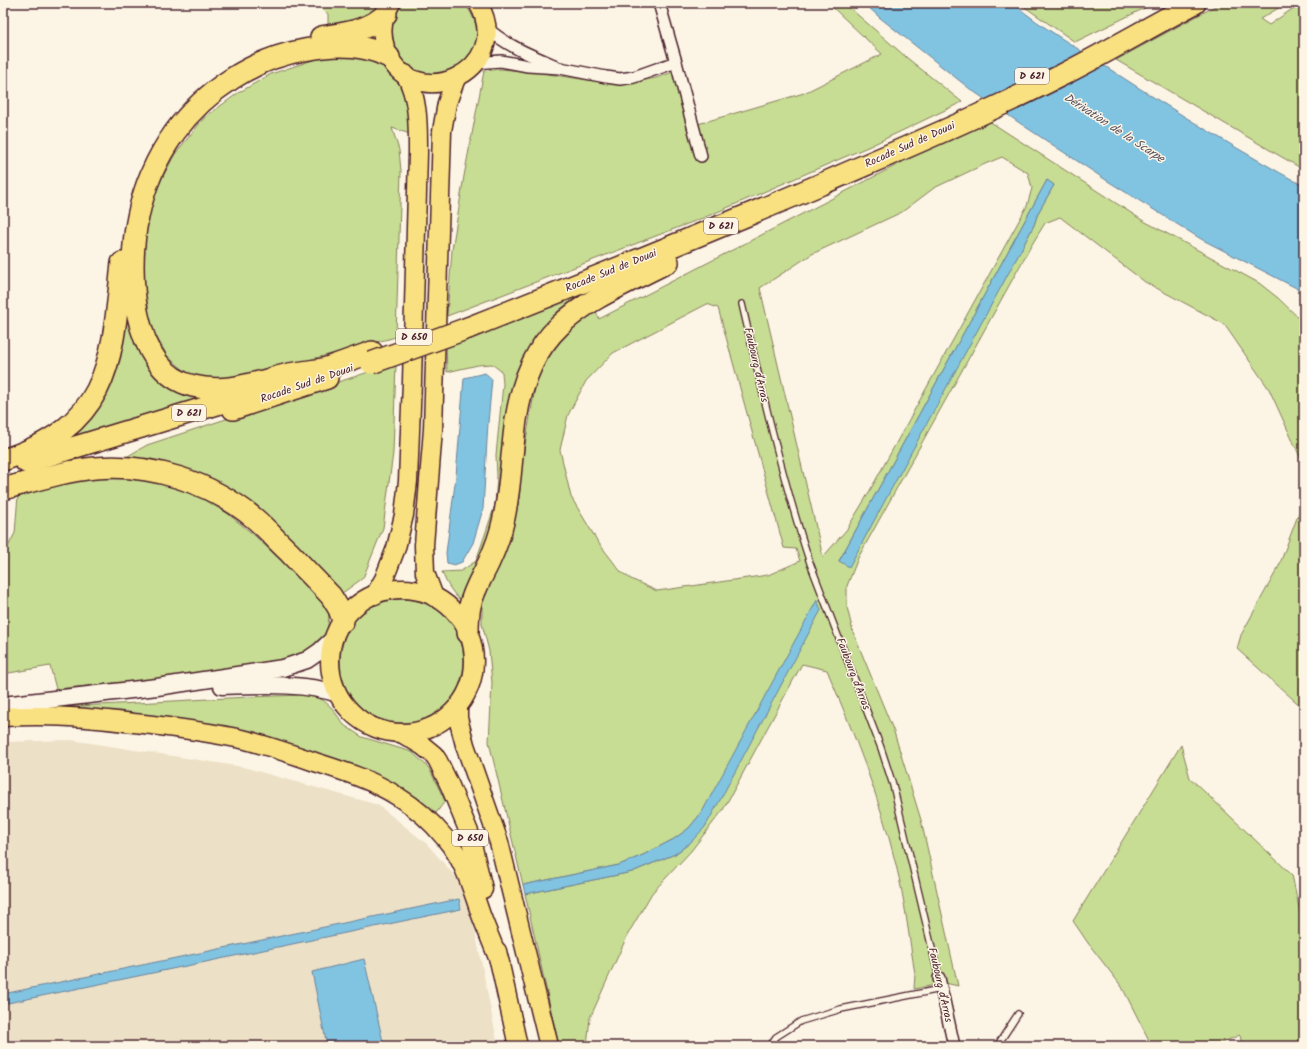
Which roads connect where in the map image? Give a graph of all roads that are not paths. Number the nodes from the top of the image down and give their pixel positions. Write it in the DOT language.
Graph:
graph roads {
  1 [pos="478,3"];
  2 [pos="659,3"];
  3 [pos="1175,3"];
  4 [pos="1195,3"];
  5 [pos="388,9"];
  6 [pos="486,27"];
  7 [pos="1108,45"];
  8 [pos="389,57"];
  9 [pos="676,62"];
  10 [pos="475,63"];
  11 [pos="560,68"];
  12 [pos="405,74"];
  13 [pos="456,78"];
  14 [pos="966,114"];
  15 [pos="701,156"];
  16 [pos="805,191"];
  17 [pos="742,304"];
  18 [pos="468,323"];
  19 [pos="372,358"];
  20 [pos="324,369"];
  21 [pos="3,460"];
  22 [pos="3,468"];
  23 [pos="3,480"];
  24 [pos="3,489"];
  25 [pos="375,595"];
  26 [pos="434,596"];
  27 [pos="339,629"];
  28 [pos="468,633"];
  29 [pos="157,688"];
  30 [pos="338,694"];
  31 [pos="3,706"];
  32 [pos="458,707"];
  33 [pos="3,717"];
  34 [pos="403,734"];
  35 [pos="500,963"];
  36 [pos="938,978"];
  37 [pos="941,989"];
  38 [pos="1018,1014"];
  39 [pos="518,1046"];
  40 [pos="549,1046"];
  41 [pos="770,1046"];
  42 [pos="954,1046"];
  43 [pos="997,1046"];
  1 -- 6 [label="main road"];
  2 -- 9 [label="street"];
  3 -- 7 [label="highway, Rocade Sud de Douai / D 621"];
  4 -- 7 [label="highway, Rocade Sud de Douai / D 621"];
  5 -- 8 [label="main road"];
  5 -- 21 [label="highway"];
  6 -- 10 [label="main road"];
  6 -- 11 [label="street"];
  7 -- 14 [label="highway, Rocade Sud de Douai / D 621"];
  8 -- 12 [label="main road"];
  8 -- 20 [label="highway"];
  9 -- 11 [label="street"];
  9 -- 15 [label="street"];
  10 -- 11 [label="street"];
  10 -- 13 [label="main road"];
  12 -- 13 [label="main road"];
  12 -- 25 [label="main road, D 650"];
  13 -- 26 [label="main road, D 650"];
  14 -- 16 [label="highway, Rocade Sud de Douai / D 621"];
  14 -- 18 [label="highway, Rocade Sud de Douai / D 621"];
  16 -- 18 [label="highway, Rocade Sud de Douai / D 621"];
  16 -- 28 [label="highway"];
  17 -- 36 [label="lane, Faubourg d'Arras"];
  18 -- 19 [label="highway, Rocade Sud de Douai / D 621"];
  19 -- 20 [label="highway, Rocade Sud de Douai / D 621"];
  19 -- 23 [label="highway, Rocade Sud de Douai / D 621"];
  20 -- 22 [label="highway, Rocade Sud de Douai / D 621"];
  24 -- 27 [label="highway"];
  25 -- 26 [label="main road"];
  25 -- 27 [label="main road"];
  26 -- 28 [label="main road"];
  27 -- 29 [label="street"];
  27 -- 30 [label="main road"];
  28 -- 32 [label="main road"];
  29 -- 30 [label="street"];
  29 -- 31 [label="street"];
  30 -- 34 [label="main road"];
  32 -- 34 [label="main road"];
  32 -- 40 [label="main road, D 650"];
  33 -- 35 [label="main road"];
  34 -- 35 [label="main road, D 650"];
  35 -- 39 [label="main road, D 650"];
  36 -- 37 [label="street, Faubourg d'Arras"];
  37 -- 41 [label="lane"];
  37 -- 42 [label="street, Faubourg d'Arras"];
  38 -- 43 [label="lane"];
}
